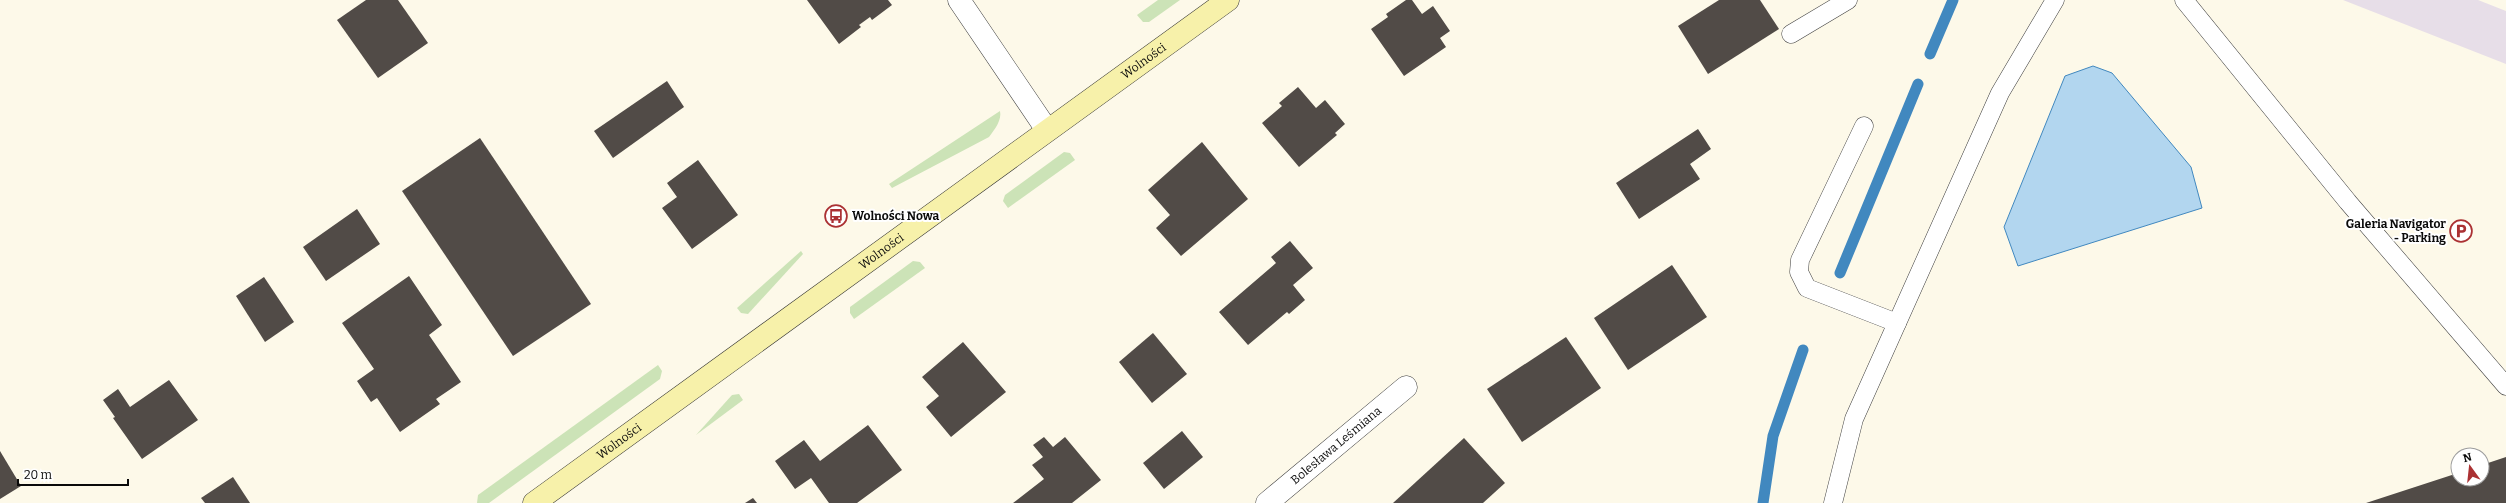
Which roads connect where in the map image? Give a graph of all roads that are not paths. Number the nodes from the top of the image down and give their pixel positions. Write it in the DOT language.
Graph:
graph roads {
  1 [pos="959,0"];
  2 [pos="1228,0"];
  3 [pos="1848,0"];
  4 [pos="2055,0"];
  5 [pos="2184,0"];
  6 [pos="1791,34"];
  7 [pos="1864,126"];
  8 [pos="1047,130"];
  9 [pos="1897,322"];
  10 [pos="2506,386"];
  11 [pos="1406,387"];
  12 [pos="534,503"];
  13 [pos="1267,503"];
  14 [pos="1834,503"];
  1 -- 8 [label="street"];
  2 -- 8 [label="main road, Wolności"];
  3 -- 6 [label="lane"];
  4 -- 9 [label="lane"];
  5 -- 10 [label="lane"];
  7 -- 9 [label="lane"];
  8 -- 12 [label="main road, Wolności"];
  9 -- 14 [label="lane"];
  11 -- 13 [label="street, Bolesława Leśmiana"];
}
